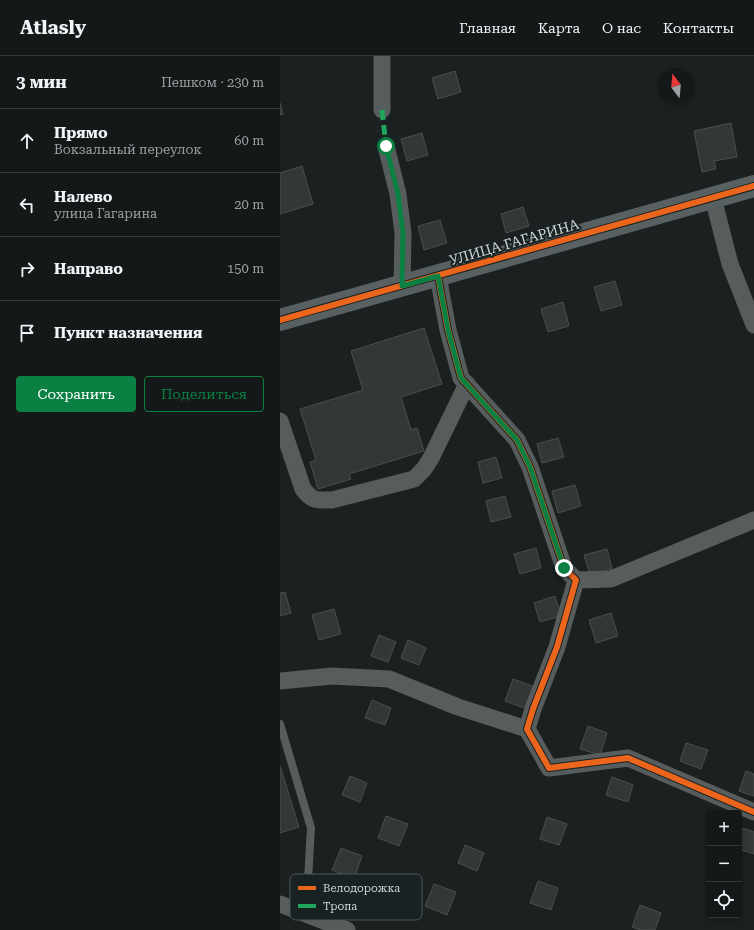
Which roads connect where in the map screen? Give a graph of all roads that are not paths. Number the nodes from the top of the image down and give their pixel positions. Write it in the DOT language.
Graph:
graph roads {
  1 [pos="382,56"];
  2 [pos="382,110"];
  3 [pos="386,146"];
  4 [pos="754,186"];
  5 [pos="713,198"];
  6 [pos="438,276"];
  7 [pos="402,286"];
  8 [pos="280,320"];
  9 [pos="754,325"];
  10 [pos="467,384"];
  11 [pos="280,421"];
  12 [pos="754,520"];
  13 [pos="576,580"];
  14 [pos="280,681"];
  15 [pos="280,724"];
  16 [pos="527,729"];
  17 [pos="754,812"];
  18 [pos="308,874"];
  19 [pos="280,904"];
  20 [pos="290,908"];
  21 [pos="321,920"];
  22 [pos="347,930"];
  1 -- 2 [label="street"];
  3 -- 7 [label="street"];
  4 -- 5 [label="street, УЛИЦА ГАГАРИНА"];
  5 -- 6 [label="street, УЛИЦА ГАГАРИНА"];
  5 -- 9 [label="street"];
  6 -- 7 [label="street, УЛИЦА ГАГАРИНА"];
  6 -- 10 [label="street"];
  7 -- 8 [label="street, УЛИЦА ГАГАРИНА"];
  10 -- 11 [label="street"];
  10 -- 13 [label="street"];
  12 -- 13 [label="street"];
  13 -- 16 [label="street"];
  14 -- 16 [label="street"];
  15 -- 18 [label="lane"];
  16 -- 17 [label="street"];
  19 -- 20 [label="street"];
  21 -- 22 [label="street"];
}
